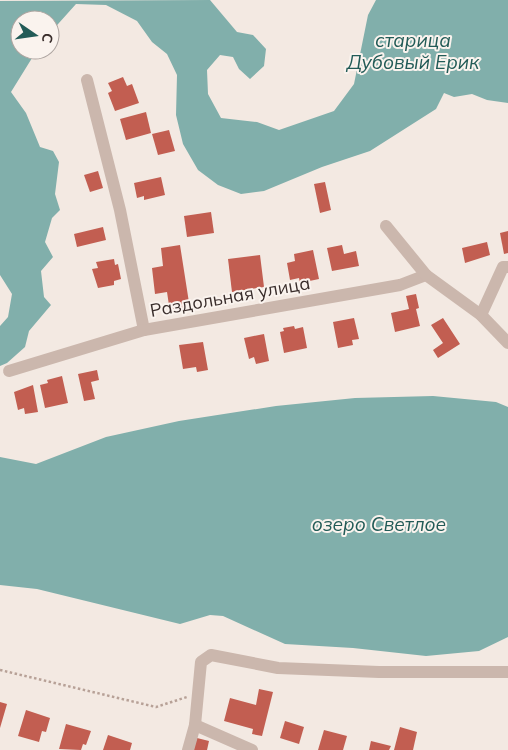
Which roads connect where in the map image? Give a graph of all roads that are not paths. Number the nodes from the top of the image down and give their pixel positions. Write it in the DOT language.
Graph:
graph roads {
  1 [pos="87,80"];
  2 [pos="386,226"];
  3 [pos="508,267"];
  4 [pos="426,275"];
  5 [pos="481,315"];
  6 [pos="144,330"];
  7 [pos="508,343"];
  8 [pos="8,371"];
  9 [pos="508,672"];
  10 [pos="195,725"];
  11 [pos="188,750"];
  12 [pos="252,750"];
  1 -- 6 [label="street, Раздольная улица"];
  2 -- 4 [label="street"];
  3 -- 5 [label="street"];
  4 -- 5 [label="street"];
  4 -- 6 [label="street, Раздольная улица"];
  5 -- 7 [label="street"];
  6 -- 8 [label="street"];
  9 -- 10 [label="street"];
  10 -- 11 [label="street"];
  10 -- 12 [label="street"];
}
